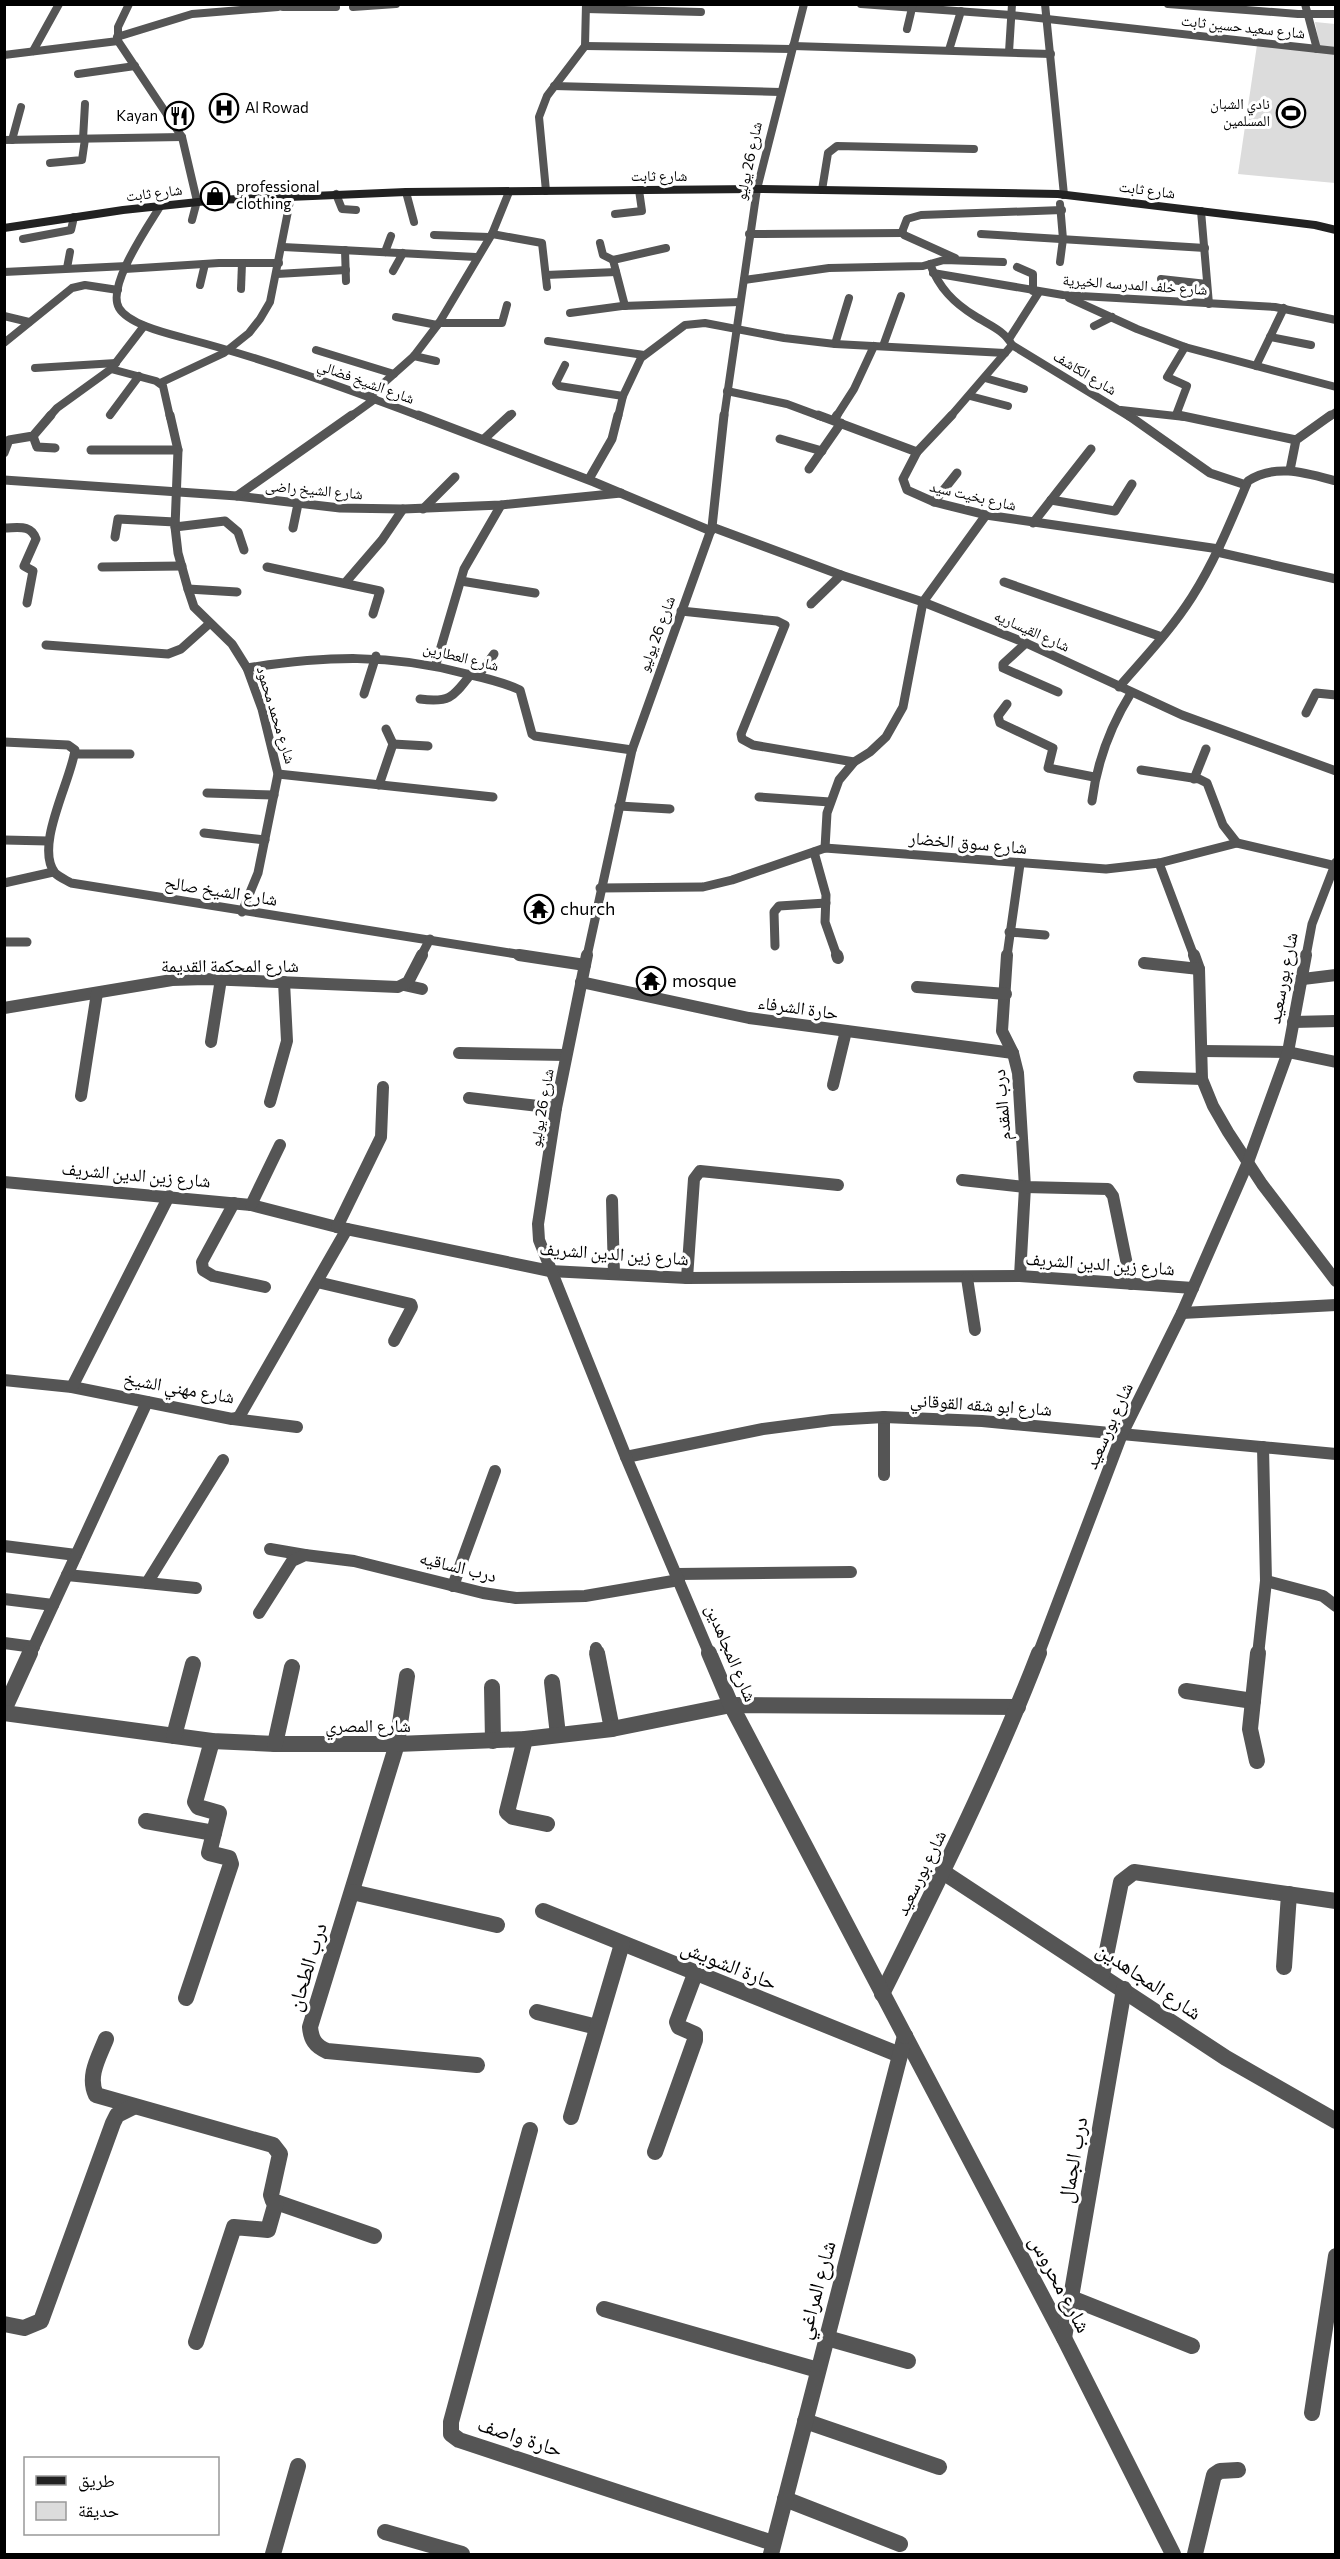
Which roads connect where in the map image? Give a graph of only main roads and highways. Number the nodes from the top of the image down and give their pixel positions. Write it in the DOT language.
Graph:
graph roads {
  1 [pos="1335,222"];
  2 [pos="1315,225"];
  3 [pos="4,228"];
  4 [pos="1335,230"];
  1 -- 2 [label="main road, شارع ثابت"];
  2 -- 3 [label="main road, شارع ثابت"];
  2 -- 4 [label="main road, شارع ثابت"];
}
